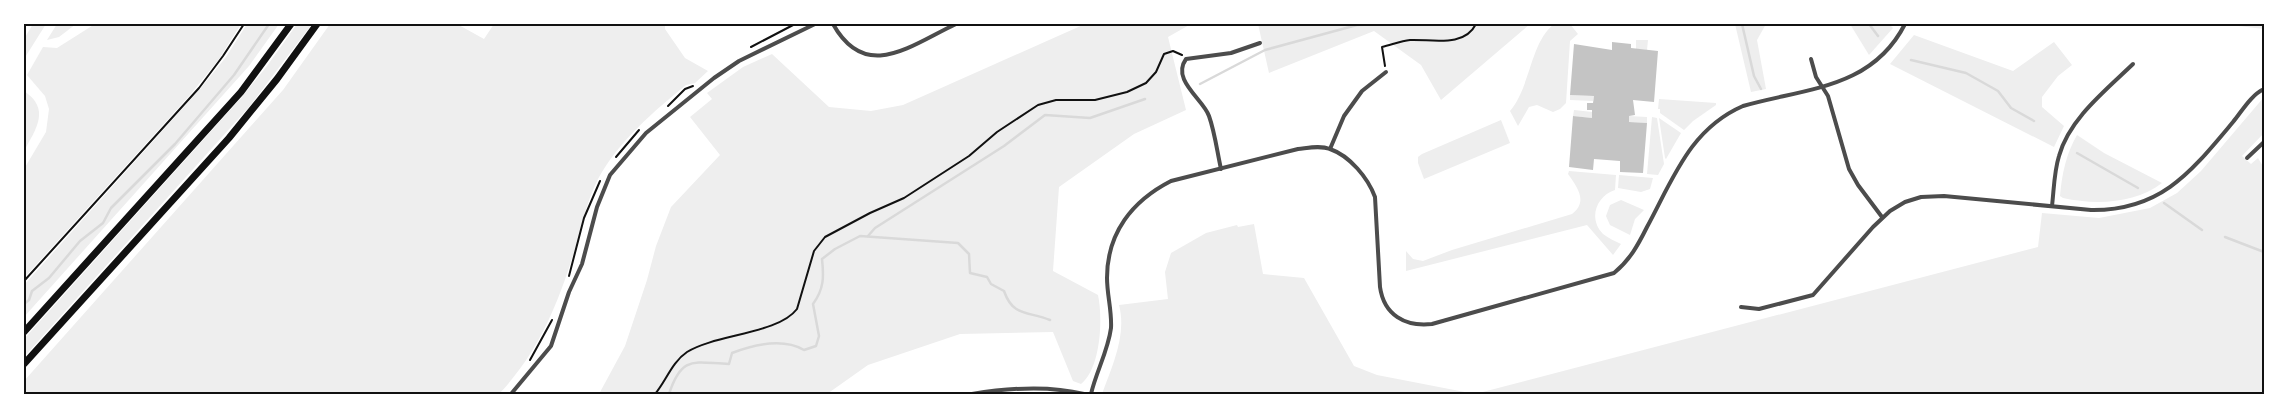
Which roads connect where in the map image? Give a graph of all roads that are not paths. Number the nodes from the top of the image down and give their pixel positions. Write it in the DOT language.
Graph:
graph roads {
  1 [pos="291,24"];
  2 [pos="317,24"];
  3 [pos="815,24"];
  4 [pos="833,24"];
  5 [pos="956,24"];
  6 [pos="1905,24"];
  7 [pos="1260,44"];
  8 [pos="1811,59"];
  9 [pos="2133,64"];
  10 [pos="1386,72"];
  11 [pos="1823,86"];
  12 [pos="2264,89"];
  13 [pos="2264,142"];
  14 [pos="1330,149"];
  15 [pos="2247,158"];
  16 [pos="1221,169"];
  17 [pos="2052,206"];
  18 [pos="1882,217"];
  19 [pos="1741,307"];
  20 [pos="24,332"];
  21 [pos="24,364"];
  22 [pos="511,394"];
  23 [pos="972,394"];
  24 [pos="1084,394"];
  25 [pos="1091,394"];
  1 -- 20 [label="highway"];
  2 -- 21 [label="highway"];
  3 -- 22 [label="street"];
  4 -- 5 [label="street"];
  6 -- 11 [label="street"];
  7 -- 16 [label="street"];
  8 -- 11 [label="street"];
  9 -- 17 [label="street"];
  10 -- 14 [label="street"];
  11 -- 14 [label="street"];
  11 -- 18 [label="street"];
  12 -- 17 [label="street"];
  13 -- 15 [label="street"];
  14 -- 16 [label="street"];
  16 -- 25 [label="street"];
  17 -- 18 [label="street"];
  18 -- 19 [label="street"];
  23 -- 24 [label="street"];
}
